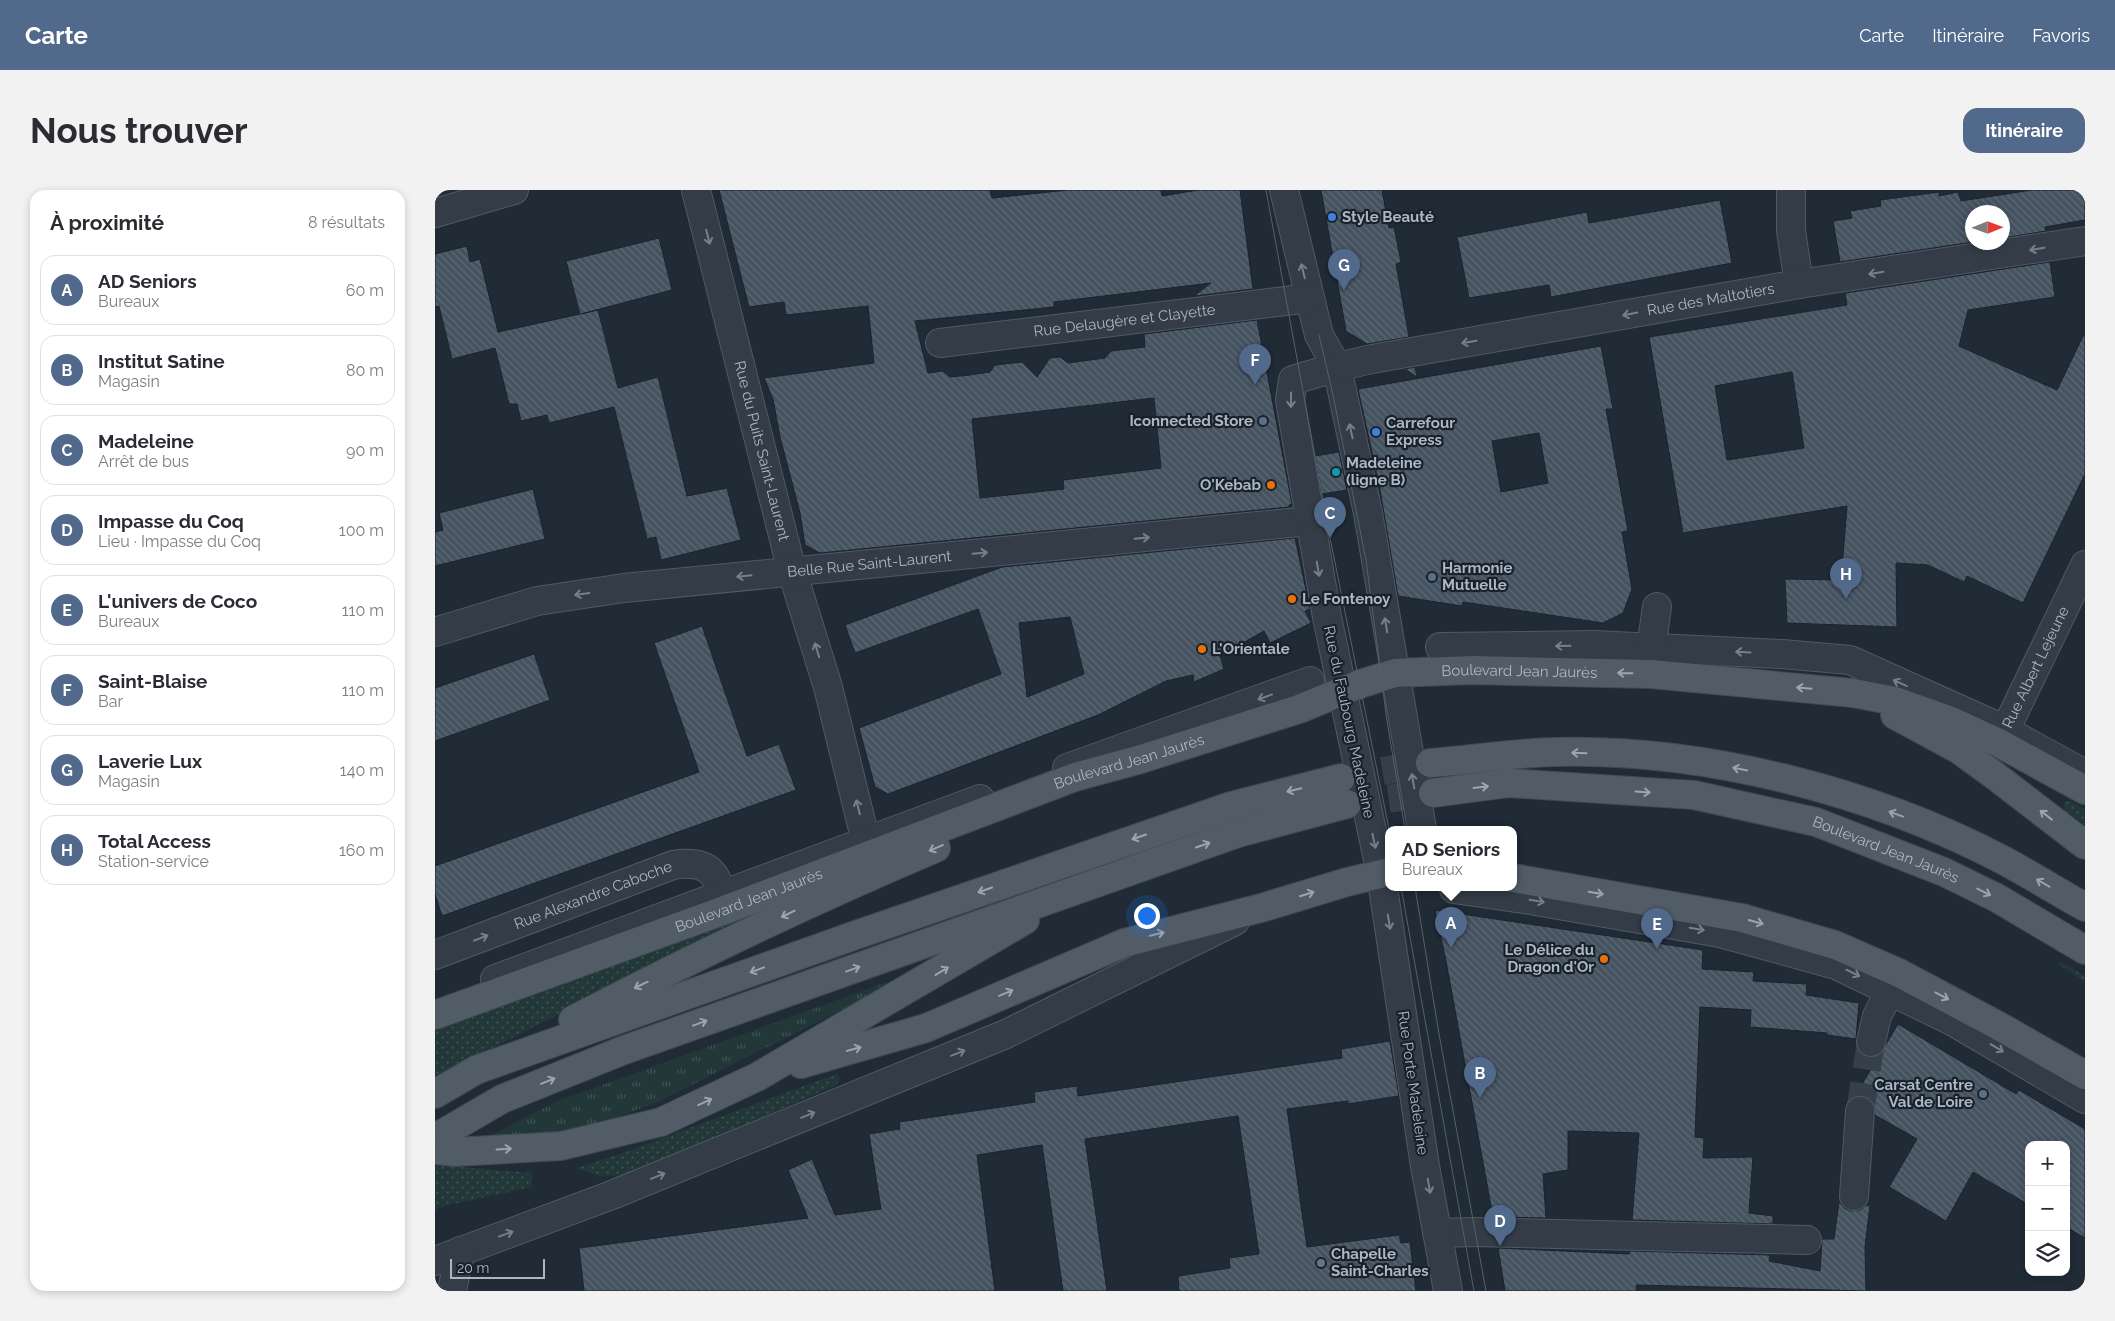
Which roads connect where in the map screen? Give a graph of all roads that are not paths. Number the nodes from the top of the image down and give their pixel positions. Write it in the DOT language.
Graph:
graph roads {
  1 [pos="696,190"];
  2 [pos="1284,190"];
  3 [pos="1791,190"];
  4 [pos="508,191"];
  5 [pos="435,213"];
  6 [pos="2085,241"];
  7 [pos="1799,284"];
  8 [pos="1310,298"];
  9 [pos="940,343"];
  10 [pos="1337,367"];
  11 [pos="1309,521"];
  12 [pos="2085,565"];
  13 [pos="792,571"];
  14 [pos="1657,607"];
  15 [pos="435,632"];
  16 [pos="1440,647"];
  17 [pos="1651,661"];
  18 [pos="1395,674"];
  19 [pos="1311,681"];
  20 [pos="1342,691"];
  21 [pos="1853,693"];
  22 [pos="2002,737"];
  23 [pos="1141,759"];
  24 [pos="1430,763"];
  25 [pos="2085,774"];
  26 [pos="2085,790"];
  27 [pos="1433,793"];
  28 [pos="1421,826"];
  29 [pos="2085,845"];
  30 [pos="868,847"];
  31 [pos="1385,873"];
  32 [pos="1517,879"];
  33 [pos="1075,890"];
  34 [pos="1387,891"];
  35 [pos="1468,891"];
  36 [pos="722,903"];
  37 [pos="2085,907"];
  38 [pos="1261,908"];
  39 [pos="2085,950"];
  40 [pos="435,955"];
  41 [pos="1894,982"];
  42 [pos="435,1002"];
  43 [pos="435,1015"];
  44 [pos="1871,1042"];
  45 [pos="477,1070"];
  46 [pos="2085,1075"];
  47 [pos="757,1077"];
  48 [pos="435,1094"];
  49 [pos="2085,1099"];
  50 [pos="1860,1111"];
  51 [pos="435,1138"];
  52 [pos="435,1150"];
  53 [pos="1854,1196"];
  54 [pos="1437,1234"];
  55 [pos="1807,1240"];
  56 [pos="460,1251"];
  57 [pos="435,1261"];
  58 [pos="452,1291"];
  59 [pos="1448,1291"];
  1 -- 13 [label="street, Rue du Puits Saint-Laurent, one-way"];
  8 -- 2 [label="street, one-way"];
  3 -- 7 [label="street"];
  4 -- 5 [label="street"];
  6 -- 7 [label="street, Rue des Maltotiers, one-way"];
  7 -- 10 [label="street, Rue des Maltotiers, one-way"];
  8 -- 9 [label="street, Rue Delaugère et Clayette"];
  8 -- 10 [label="street"];
  10 -- 11 [label="street, Rue du Faubourg Madeleine, one-way"];
  18 -- 10 [label="street, one-way"];
  13 -- 11 [label="street, Belle Rue Saint-Laurent, one-way"];
  11 -- 20 [label="street, Rue du Faubourg Madeleine, one-way"];
  12 -- 22 [label="street, Rue Albert Lejeune"];
  13 -- 15 [label="street, Belle Rue Saint-Laurent, one-way"];
  30 -- 13 [label="street, Rue du Puits Saint-Laurent, one-way"];
  14 -- 17 [label="street"];
  17 -- 16 [label="street, one-way"];
  17 -- 18 [label="main road, Boulevard Jean Jaurès, one-way"];
  21 -- 17 [label="main road, Boulevard Jean Jaurès, one-way"];
  22 -- 17 [label="street, one-way"];
  18 -- 20 [label="main road, Boulevard Jean Jaurès"];
  28 -- 18 [label="street, one-way"];
  19 -- 30 [label="street, Boulevard Jean Jaurès, one-way"];
  20 -- 23 [label="main road, Boulevard Jean Jaurès"];
  20 -- 31 [label="street, Rue du Faubourg Madeleine, one-way"];
  21 -- 22 [label="main road, Boulevard Jean Jaurès"];
  29 -- 21 [label="main road, Boulevard Jean Jaurès, one-way"];
  22 -- 25 [label="street"];
  22 -- 26 [label="main road, Boulevard Jean Jaurès"];
  23 -- 30 [label="main road, Boulevard Jean Jaurès"];
  23 -- 45 [label="main road, one-way"];
  37 -- 24 [label="main road, one-way"];
  27 -- 39 [label="main road, Boulevard Jean Jaurès, one-way"];
  30 -- 36 [label="main road, Boulevard Jean Jaurès"];
  38 -- 31 [label="main road, one-way"];
  32 -- 41 [label="main road, one-way"];
  33 -- 45 [label="main road, one-way"];
  47 -- 33 [label="main road, one-way"];
  51 -- 33 [label="main road, one-way"];
  34 -- 54 [label="street, Rue Porte Madeleine, one-way"];
  35 -- 41 [label="street, one-way"];
  40 -- 36 [label="street, Rue Alexandre Caboche, one-way"];
  36 -- 42 [label="street, Boulevard Jean Jaurès"];
  36 -- 43 [label="main road, Boulevard Jean Jaurès"];
  47 -- 38 [label="main road, one-way"];
  56 -- 38 [label="street, one-way"];
  41 -- 44 [label="street"];
  41 -- 46 [label="main road, one-way"];
  41 -- 49 [label="street, one-way"];
  45 -- 48 [label="main road"];
  52 -- 47 [label="main road, one-way"];
  50 -- 53 [label="street"];
  54 -- 55 [label="street"];
  54 -- 59 [label="street, Rue Porte Madeleine"];
  56 -- 57 [label="street"];
  56 -- 58 [label="street"];
}
